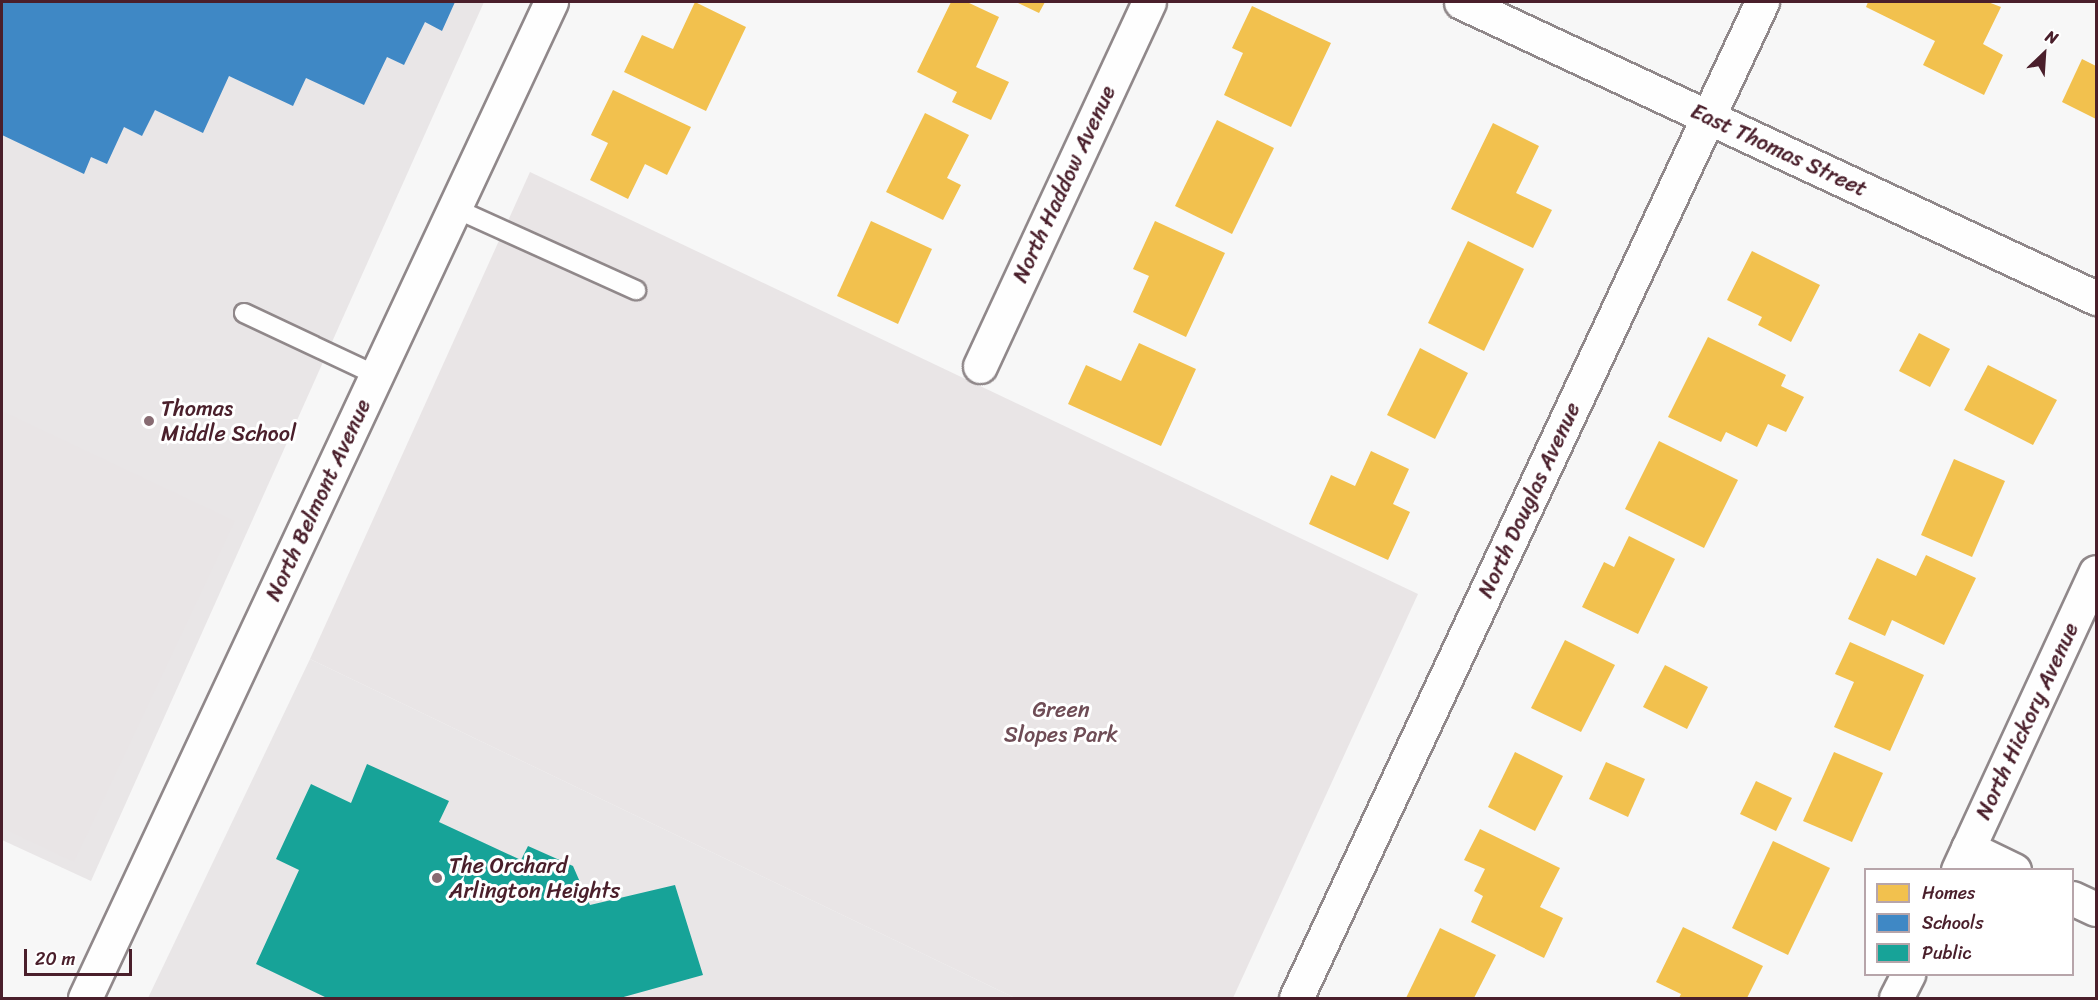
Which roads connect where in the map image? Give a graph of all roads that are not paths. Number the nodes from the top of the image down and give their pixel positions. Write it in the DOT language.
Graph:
graph roads {
  1 [pos="550,2"];
  2 [pos="1149,2"];
  3 [pos="1461,2"];
  4 [pos="1762,2"];
  5 [pos="1709,117"];
  6 [pos="454,208"];
  7 [pos="636,290"];
  8 [pos="2097,298"];
  9 [pos="244,313"];
  10 [pos="980,366"];
  11 [pos="376,375"];
  12 [pos="2097,572"];
  13 [pos="1963,859"];
  14 [pos="2005,868"];
  15 [pos="2074,898"];
  16 [pos="2097,909"];
  17 [pos="1908,976"];
  18 [pos="85,999"];
  19 [pos="1296,999"];
  20 [pos="1896,999"];
  1 -- 6 [label="street, North Belmont Avenue"];
  2 -- 10 [label="street, North Haddow Avenue"];
  3 -- 5 [label="street, East Thomas Street"];
  4 -- 5 [label="street, North Douglas Avenue"];
  5 -- 8 [label="street, East Thomas Street"];
  5 -- 19 [label="street, North Douglas Avenue"];
  6 -- 7 [label="lane"];
  6 -- 11 [label="street, North Belmont Avenue"];
  9 -- 11 [label="lane"];
  11 -- 18 [label="street, North Belmont Avenue"];
  12 -- 13 [label="street, North Hickory Avenue"];
  13 -- 14 [label="street"];
  15 -- 16 [label="street"];
  17 -- 20 [label="street"];
}
